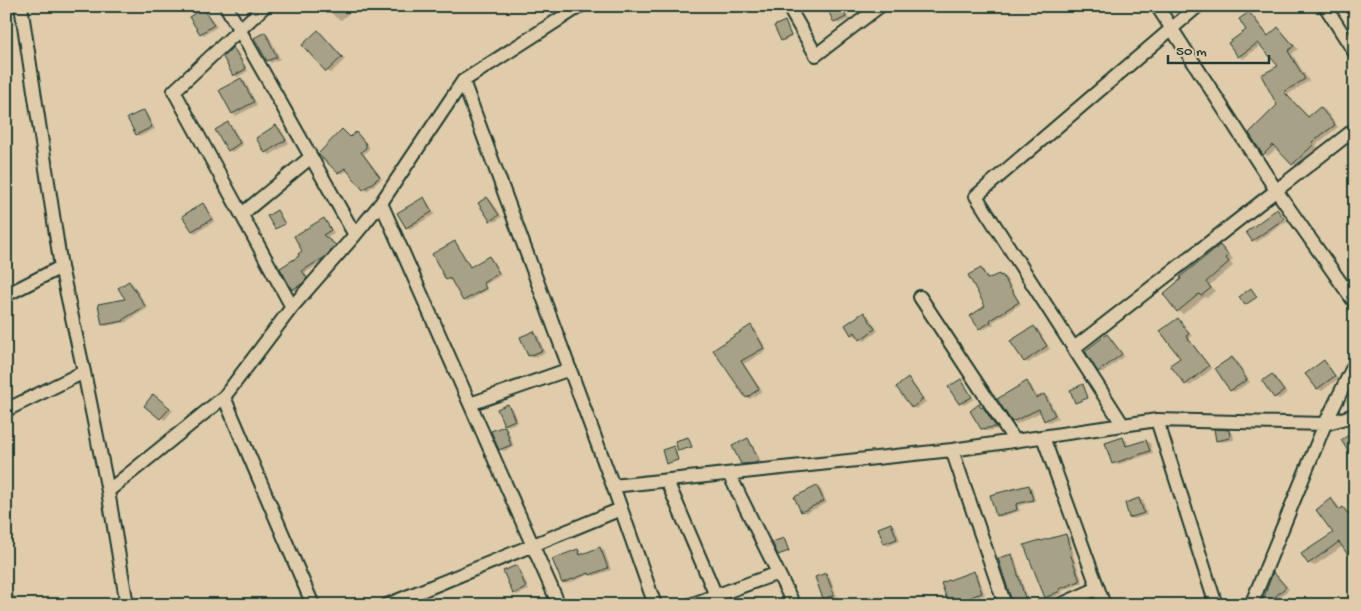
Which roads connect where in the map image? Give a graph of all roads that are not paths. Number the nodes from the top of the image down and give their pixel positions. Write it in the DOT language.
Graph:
graph roads {
  1 [pos="20,6"];
  2 [pos="226,6"];
  3 [pos="265,6"];
  4 [pos="580,6"];
  5 [pos="788,6"];
  6 [pos="880,6"];
  7 [pos="1157,6"];
  8 [pos="1198,6"];
  9 [pos="1325,6"];
  10 [pos="1172,29"];
  11 [pos="239,30"];
  12 [pos="1355,53"];
  13 [pos="463,81"];
  14 [pos="1355,129"];
  15 [pos="311,156"];
  16 [pos="1276,190"];
  17 [pos="381,203"];
  18 [pos="242,214"];
  19 [pos="355,235"];
  20 [pos="60,267"];
  21 [pos="6,295"];
  22 [pos="920,297"];
  23 [pos="1355,304"];
  24 [pos="292,307"];
  25 [pos="1074,348"];
  26 [pos="1355,363"];
  27 [pos="570,369"];
  28 [pos="84,372"];
  29 [pos="224,397"];
  30 [pos="470,404"];
  31 [pos="6,410"];
  32 [pos="1355,415"];
  33 [pos="1157,420"];
  34 [pos="1325,424"];
  35 [pos="1123,425"];
  36 [pos="1043,437"];
  37 [pos="1015,441"];
  38 [pos="952,450"];
  39 [pos="729,474"];
  40 [pos="667,481"];
  41 [pos="613,486"];
  42 [pos="108,491"];
  43 [pos="621,509"];
  44 [pos="534,545"];
  45 [pos="778,572"];
  46 [pos="1098,588"];
  47 [pos="718,600"];
  48 [pos="127,605"];
  49 [pos="313,605"];
  50 [pos="387,605"];
  51 [pos="560,605"];
  52 [pos="655,605"];
  53 [pos="690,605"];
  54 [pos="794,605"];
  55 [pos="1005,605"];
  56 [pos="1060,605"];
  57 [pos="1104,605"];
  58 [pos="1216,605"];
  59 [pos="1251,605"];
  1 -- 20 [label="street"];
  2 -- 11 [label="street"];
  3 -- 11 [label="street"];
  4 -- 13 [label="street"];
  5 -- 6 [label="street"];
  7 -- 10 [label="street"];
  8 -- 10 [label="street"];
  9 -- 12 [label="street"];
  10 -- 16 [label="street"];
  10 -- 25 [label="street"];
  11 -- 15 [label="street"];
  11 -- 18 [label="street"];
  13 -- 17 [label="street"];
  13 -- 27 [label="street"];
  14 -- 16 [label="street"];
  15 -- 18 [label="street"];
  15 -- 19 [label="street"];
  16 -- 23 [label="street"];
  16 -- 25 [label="street"];
  17 -- 19 [label="street"];
  17 -- 30 [label="street"];
  18 -- 24 [label="street"];
  19 -- 24 [label="street"];
  20 -- 21 [label="street"];
  20 -- 28 [label="street"];
  22 -- 37 [label="street"];
  24 -- 29 [label="street"];
  25 -- 35 [label="street"];
  26 -- 34 [label="street"];
  27 -- 30 [label="street"];
  27 -- 41 [label="street"];
  28 -- 31 [label="street"];
  28 -- 42 [label="street"];
  29 -- 42 [label="street"];
  29 -- 49 [label="street"];
  30 -- 44 [label="street"];
  32 -- 34 [label="street"];
  33 -- 34 [label="street"];
  33 -- 35 [label="street"];
  33 -- 58 [label="street"];
  34 -- 59 [label="street"];
  35 -- 36 [label="street"];
  36 -- 37 [label="street"];
  36 -- 46 [label="street"];
  37 -- 38 [label="street"];
  38 -- 39 [label="street"];
  38 -- 55 [label="street"];
  39 -- 40 [label="street"];
  39 -- 45 [label="street"];
  40 -- 41 [label="street"];
  40 -- 47 [label="street"];
  41 -- 43 [label="street"];
  42 -- 48 [label="street"];
  43 -- 44 [label="street"];
  43 -- 52 [label="street"];
  44 -- 50 [label="street"];
  44 -- 51 [label="street"];
  45 -- 47 [label="street"];
  45 -- 54 [label="street"];
  46 -- 56 [label="street"];
  46 -- 57 [label="street"];
  47 -- 53 [label="street"];
}
